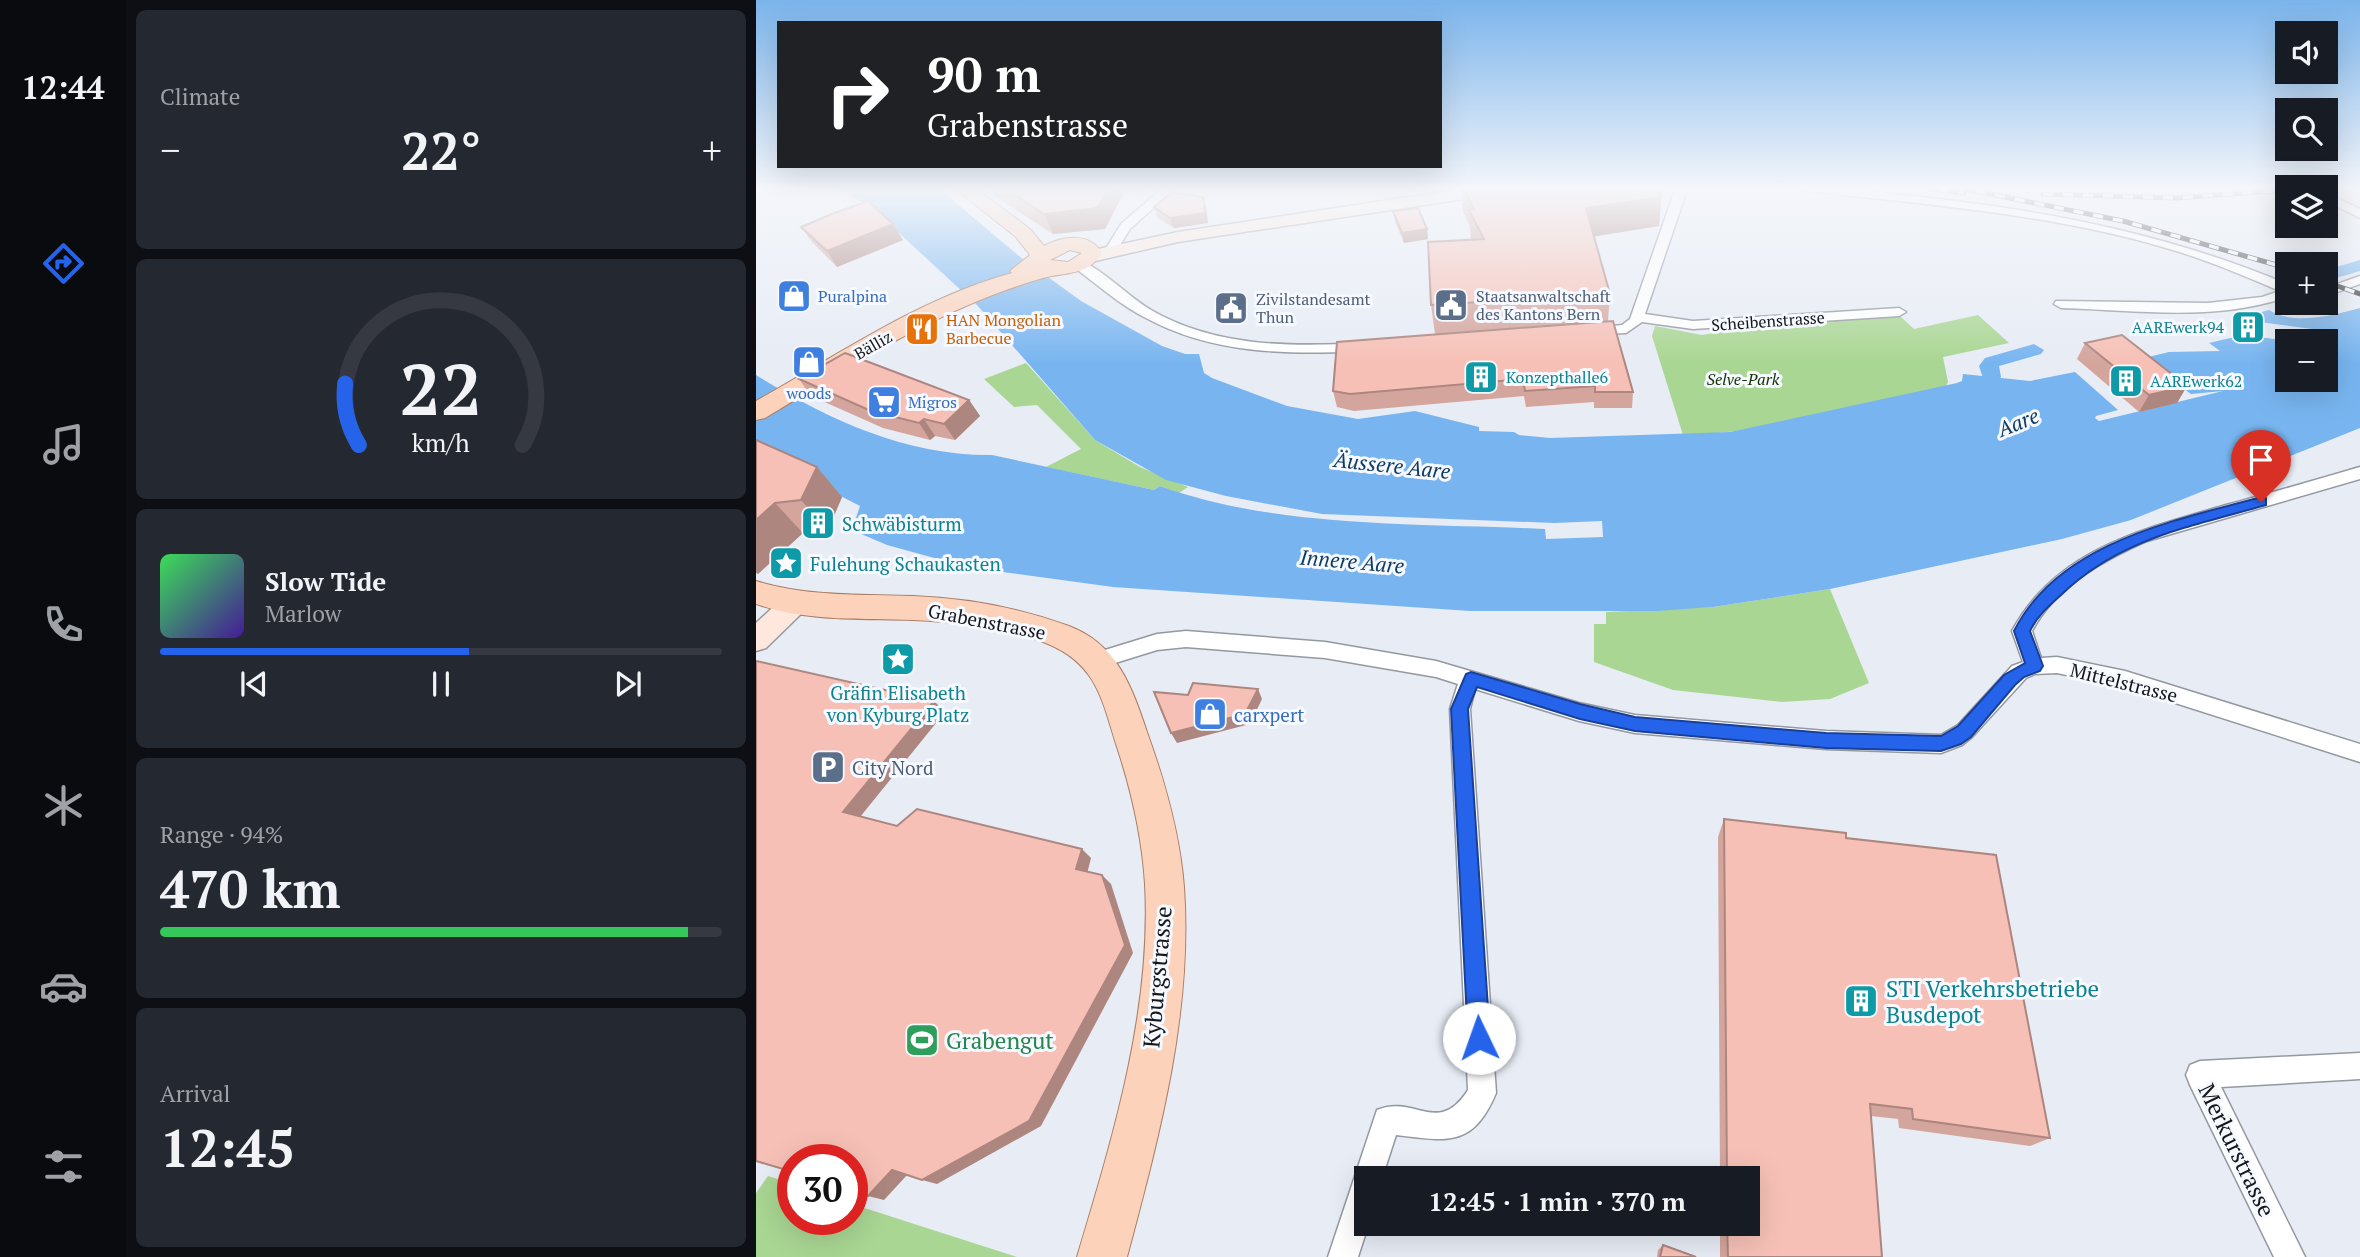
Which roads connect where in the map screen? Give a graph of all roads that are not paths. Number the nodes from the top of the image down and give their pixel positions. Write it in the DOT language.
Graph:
graph roads {
  1 [pos="1031,246"];
  2 [pos="1062,246"];
  3 [pos="1072,246"];
  4 [pos="1103,246"];
  5 [pos="1128,246"];
  6 [pos="1662,246"];
  7 [pos="2170,246"];
  8 [pos="1097,251"];
  9 [pos="1043,263"];
  10 [pos="2360,280"];
  11 [pos="2275,286"];
  12 [pos="2338,288"];
  13 [pos="2275,296"];
  14 [pos="2061,304"];
  15 [pos="1899,312"];
  16 [pos="1638,317"];
  17 [pos="1578,333"];
  18 [pos="1380,346"];
  19 [pos="756,412"];
  20 [pos="2360,473"];
  21 [pos="776,598"];
  22 [pos="756,622"];
  23 [pos="756,640"];
  24 [pos="1099,660"];
  25 [pos="2035,666"];
  26 [pos="1471,678"];
  27 [pos="2360,753"];
  28 [pos="2360,1066"];
  29 [pos="1372,1166"];
  30 [pos="1354,1223"];
  31 [pos="1102,1257"];
  32 [pos="1343,1257"];
  33 [pos="2290,1257"];
  1 -- 9 [label="main road"];
  2 -- 9 [label="main road"];
  3 -- 8 [label="main road"];
  4 -- 8 [label="street"];
  5 -- 8 [label="main road"];
  6 -- 16 [label="street"];
  7 -- 11 [label="street"];
  8 -- 9 [label="main road"];
  8 -- 18 [label="street"];
  9 -- 19 [label="main road, Bälliz"];
  10 -- 12 [label="street"];
  13 -- 14 [label="street"];
  15 -- 16 [label="street, Scheibenstrasse"];
  16 -- 17 [label="street"];
  20 -- 25 [label="street"];
  21 -- 22 [label="main road"];
  21 -- 23 [label="main road"];
  21 -- 24 [label="main road, Grabenstrasse"];
  24 -- 26 [label="street"];
  24 -- 31 [label="main road, Kyburgstrasse"];
  25 -- 26 [label="street"];
  25 -- 27 [label="street, Mittelstrasse"];
  26 -- 29 [label="street"];
  28 -- 33 [label="street, Merkurstrasse"];
  30 -- 32 [label="street"];
}
